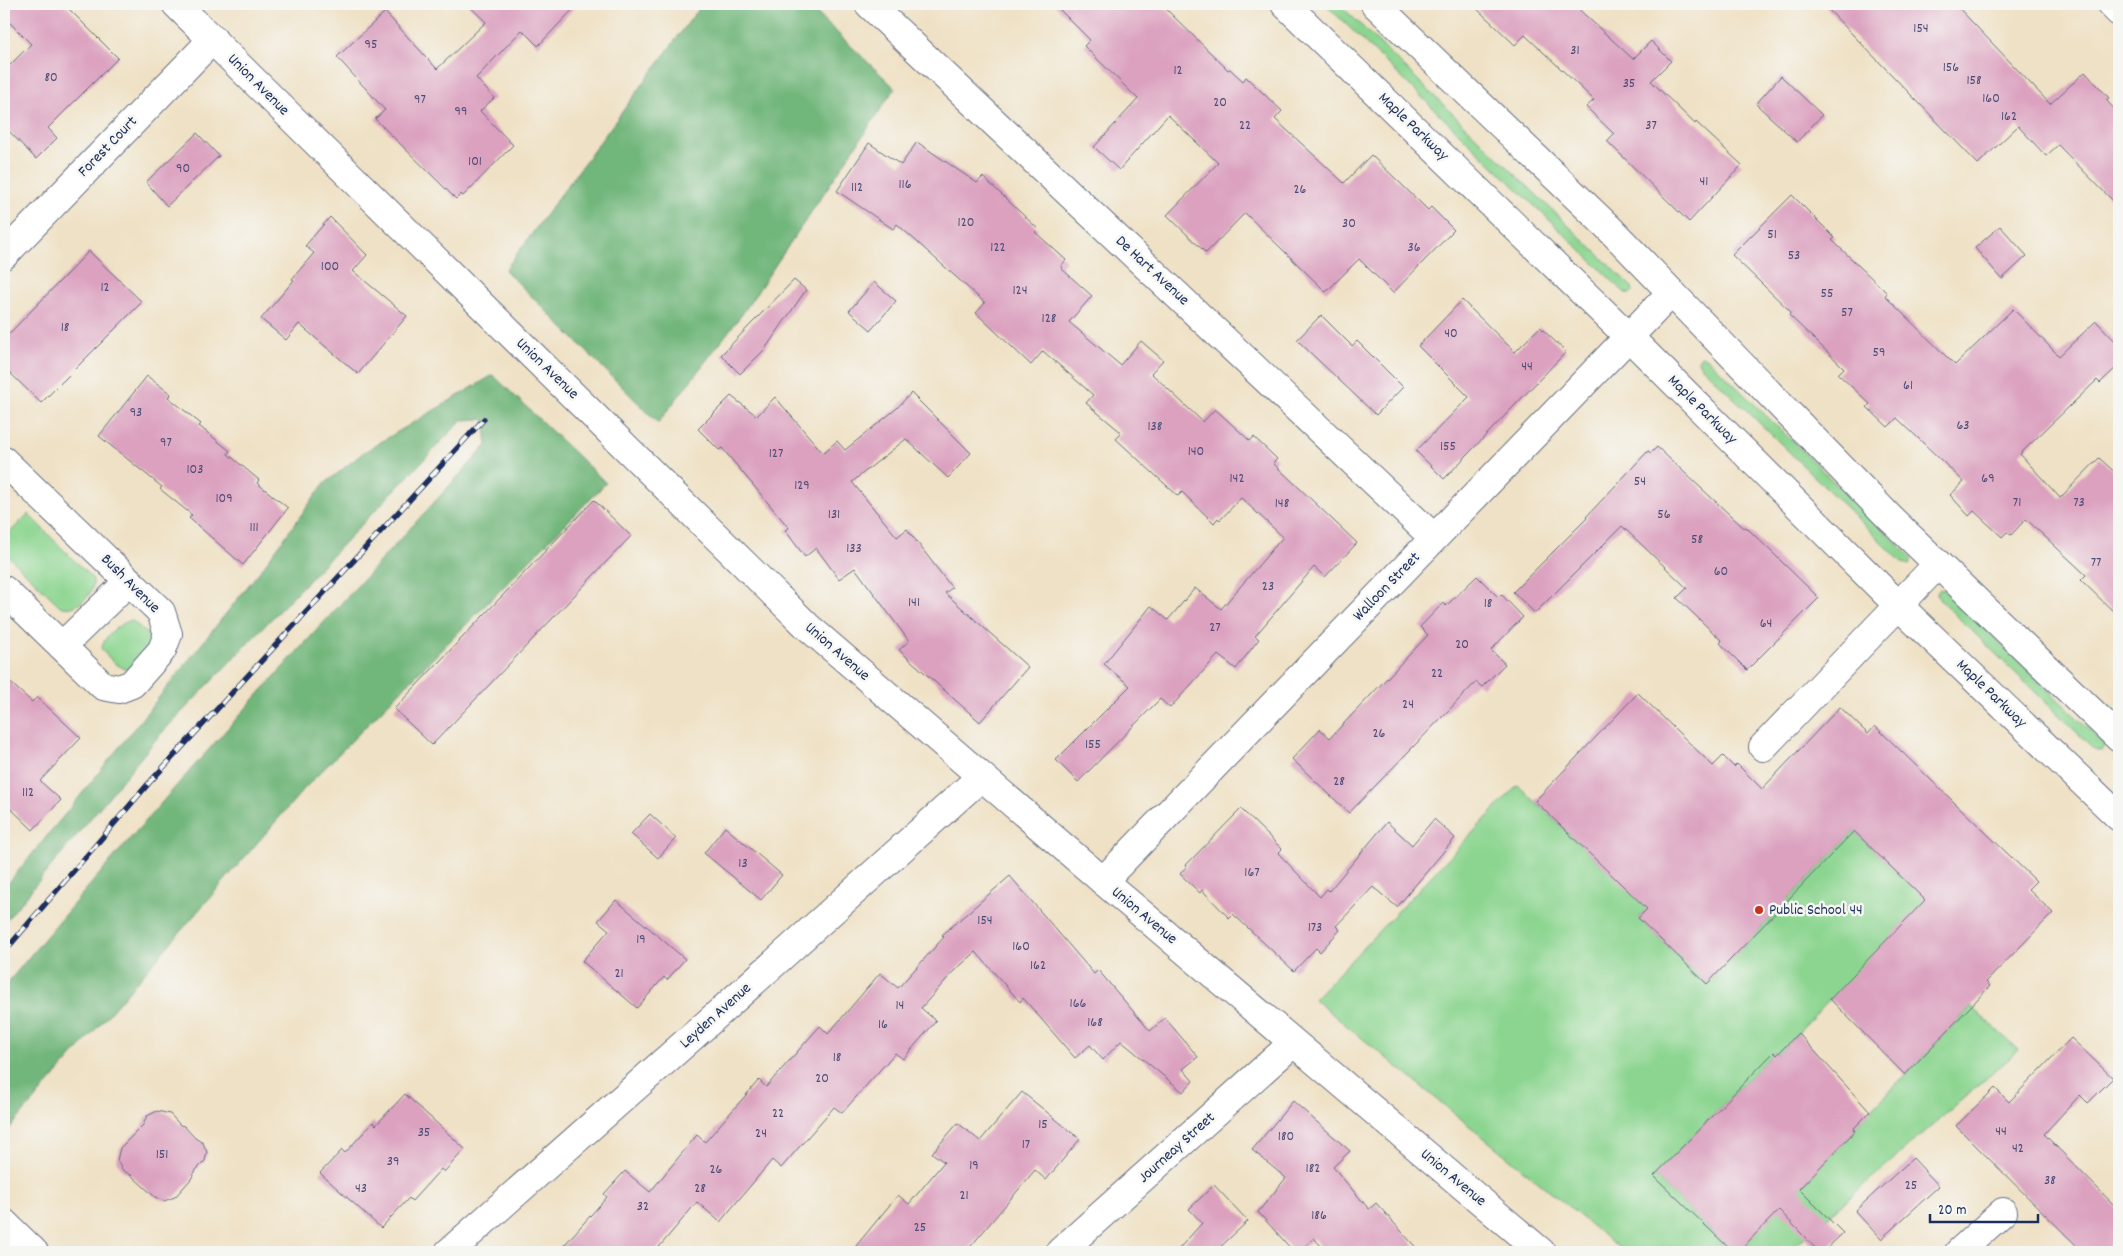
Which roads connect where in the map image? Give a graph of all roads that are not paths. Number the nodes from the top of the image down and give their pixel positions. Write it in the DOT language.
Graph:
graph roads {
  1 [pos="176,4"];
  2 [pos="869,4"];
  3 [pos="1285,4"];
  4 [pos="1375,4"];
  5 [pos="2111,4"];
  6 [pos="2119,12"];
  7 [pos="212,39"];
  8 [pos="4,255"];
  9 [pos="1671,293"];
  10 [pos="1629,337"];
  11 [pos="8,474"];
  12 [pos="1434,538"];
  13 [pos="1938,564"];
  14 [pos="129,581"];
  15 [pos="4,590"];
  16 [pos="1898,605"];
  17 [pos="62,646"];
  18 [pos="2119,738"];
  19 [pos="1763,747"];
  20 [pos="981,777"];
  21 [pos="2116,809"];
  22 [pos="1103,881"];
  23 [pos="1293,1043"];
  24 [pos="2004,1212"];
  25 [pos="8,1226"];
  26 [pos="34,1252"];
  27 [pos="449,1252"];
  28 [pos="1060,1252"];
  29 [pos="1541,1252"];
  30 [pos="1959,1252"];
  1 -- 7 [label="street, Union Avenue"];
  2 -- 12 [label="street, De Hart Avenue"];
  3 -- 10 [label="street, Maple Parkway"];
  4 -- 9 [label="street"];
  5 -- 6 [label="street"];
  7 -- 8 [label="street, Forest Court"];
  7 -- 20 [label="street, Union Avenue"];
  9 -- 10 [label="street, Walloon Street"];
  9 -- 13 [label="street"];
  10 -- 12 [label="street, Walloon Street"];
  10 -- 16 [label="street, Maple Parkway"];
  11 -- 14 [label="street, Bush Avenue"];
  12 -- 22 [label="street, Walloon Street"];
  13 -- 16 [label="street"];
  13 -- 18 [label="street"];
  14 -- 17 [label="street"];
  14 -- 17 [label="street, Bush Avenue"];
  15 -- 17 [label="street, Bush Avenue"];
  16 -- 19 [label="street"];
  16 -- 21 [label="street, Maple Parkway"];
  20 -- 22 [label="street, Union Avenue"];
  20 -- 27 [label="street, Leyden Avenue"];
  22 -- 23 [label="street, Union Avenue"];
  23 -- 28 [label="street, Journeay Street"];
  23 -- 29 [label="street, Union Avenue"];
  24 -- 30 [label="street"];
  25 -- 26 [label="street"];
}
